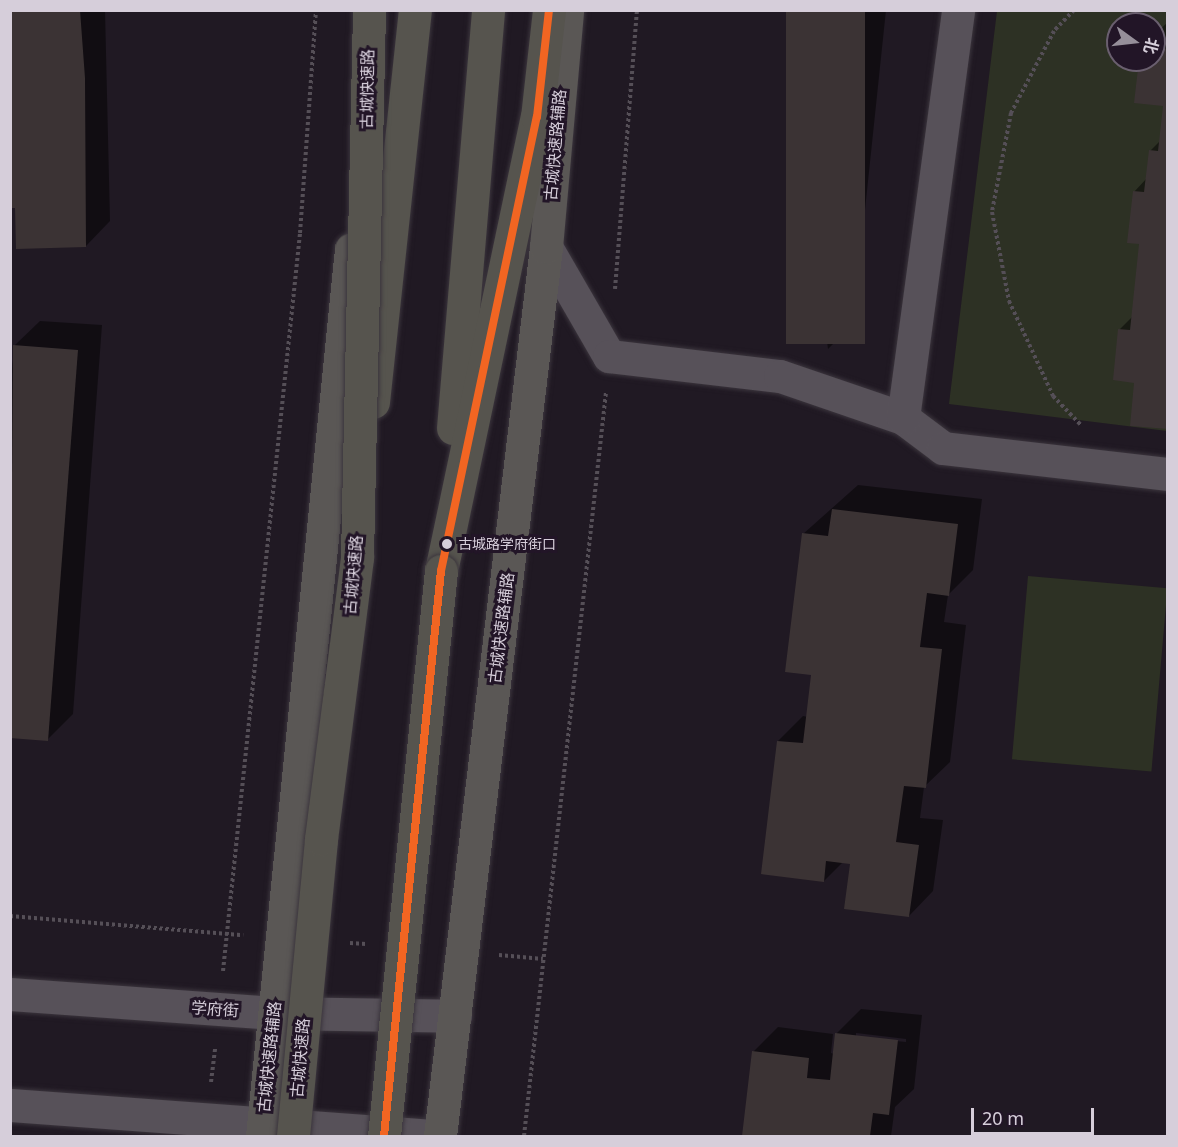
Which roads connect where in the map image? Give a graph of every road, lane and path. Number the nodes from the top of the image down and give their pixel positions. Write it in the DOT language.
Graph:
graph roads {
  1 [pos="316,10"];
  2 [pos="369,10"];
  3 [pos="375,10"];
  4 [pos="415,10"];
  5 [pos="488,10"];
  6 [pos="549,10"];
  7 [pos="567,10"];
  8 [pos="637,10"];
  9 [pos="958,10"];
  10 [pos="1074,10"];
  11 [pos="546,247"];
  12 [pos="614,297"];
  13 [pos="609,356"];
  14 [pos="903,418"];
  15 [pos="1088,432"];
  16 [pos="1167,474"];
  17 [pos="357,557"];
  18 [pos="441,571"];
  19 [pos="10,994"];
  20 [pos="219,1009"];
  21 [pos="274,1014"];
  22 [pos="455,1016"];
  23 [pos="10,1105"];
  24 [pos="207,1119"];
  25 [pos="262,1130"];
  26 [pos="293,1137"];
  27 [pos="384,1137"];
  28 [pos="430,1137"];
  29 [pos="440,1137"];
  30 [pos="524,1137"];
  1 -- 20 [label="path"];
  2 -- 17 [label="highway, 古城快速路, bridge"];
  3 -- 21 [label="main road, 古城快速路辅路"];
  4 -- 17 [label="highway, bridge"];
  5 -- 18 [label="highway"];
  6 -- 18 [label="highway"];
  7 -- 11 [label="main road, 古城快速路辅路"];
  8 -- 12 [label="path"];
  9 -- 14 [label="street"];
  10 -- 15 [label="path"];
  11 -- 13 [label="street"];
  11 -- 22 [label="main road, 古城快速路辅路"];
  13 -- 14 [label="street"];
  13 -- 30 [label="path"];
  14 -- 16 [label="street"];
  17 -- 26 [label="highway, 古城快速路, bridge"];
  18 -- 27 [label="highway, bridge"];
  19 -- 20 [label="street, 学府街"];
  20 -- 21 [label="street, 学府街"];
  20 -- 24 [label="path"];
  21 -- 22 [label="street, 学府街"];
  21 -- 25 [label="main road, 古城快速路辅路"];
  22 -- 29 [label="main road, 古城快速路辅路"];
  23 -- 24 [label="street"];
  24 -- 25 [label="street"];
  25 -- 28 [label="street"];
}
